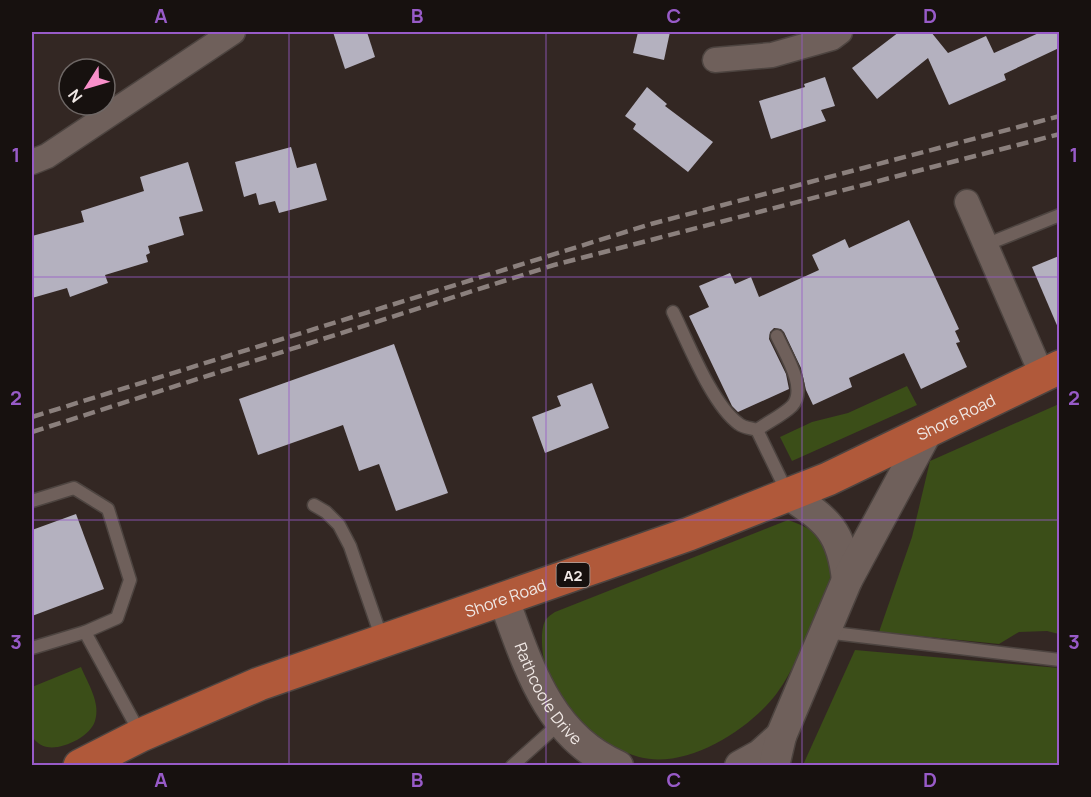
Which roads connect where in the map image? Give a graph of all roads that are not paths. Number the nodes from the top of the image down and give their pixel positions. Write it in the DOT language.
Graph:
graph roads {
  1 [pos="233,32"];
  2 [pos="840,32"];
  3 [pos="715,60"];
  4 [pos="32,162"];
  5 [pos="966,202"];
  6 [pos="1059,214"];
  7 [pos="985,245"];
  8 [pos="673,312"];
  9 [pos="777,336"];
  10 [pos="1051,371"];
  11 [pos="756,430"];
  12 [pos="928,430"];
  13 [pos="788,494"];
  14 [pos="32,501"];
  15 [pos="314,505"];
  16 [pos="847,580"];
  17 [pos="504,600"];
  18 [pos="85,632"];
  19 [pos="825,632"];
  20 [pos="382,640"];
  21 [pos="32,648"];
  22 [pos="1059,660"];
  23 [pos="560,723"];
  24 [pos="141,735"];
  25 [pos="781,736"];
  26 [pos="80,765"];
  27 [pos="512,765"];
  28 [pos="618,765"];
  29 [pos="740,765"];
  30 [pos="774,765"];
  1 -- 4 [label="street"];
  2 -- 3 [label="street"];
  5 -- 7 [label="street"];
  6 -- 7 [label="lane"];
  7 -- 10 [label="street"];
  8 -- 11 [label="lane"];
  9 -- 11 [label="lane"];
  10 -- 12 [label="main road, Shore Road / A2"];
  11 -- 13 [label="lane"];
  12 -- 13 [label="main road, Shore Road / A2"];
  12 -- 16 [label="street"];
  13 -- 16 [label="street"];
  13 -- 17 [label="main road, Shore Road / A2"];
  14 -- 18 [label="lane"];
  15 -- 20 [label="lane"];
  16 -- 19 [label="street"];
  17 -- 20 [label="main road, Shore Road / A2"];
  17 -- 23 [label="street, Rathcoole Drive"];
  18 -- 21 [label="lane"];
  18 -- 24 [label="lane"];
  19 -- 22 [label="lane"];
  19 -- 25 [label="street"];
  20 -- 24 [label="main road, Shore Road / A2"];
  23 -- 27 [label="lane"];
  23 -- 28 [label="street, Rathcoole Drive"];
  24 -- 26 [label="main road, Shore Road / A2"];
  25 -- 29 [label="street"];
  25 -- 30 [label="street"];
}
